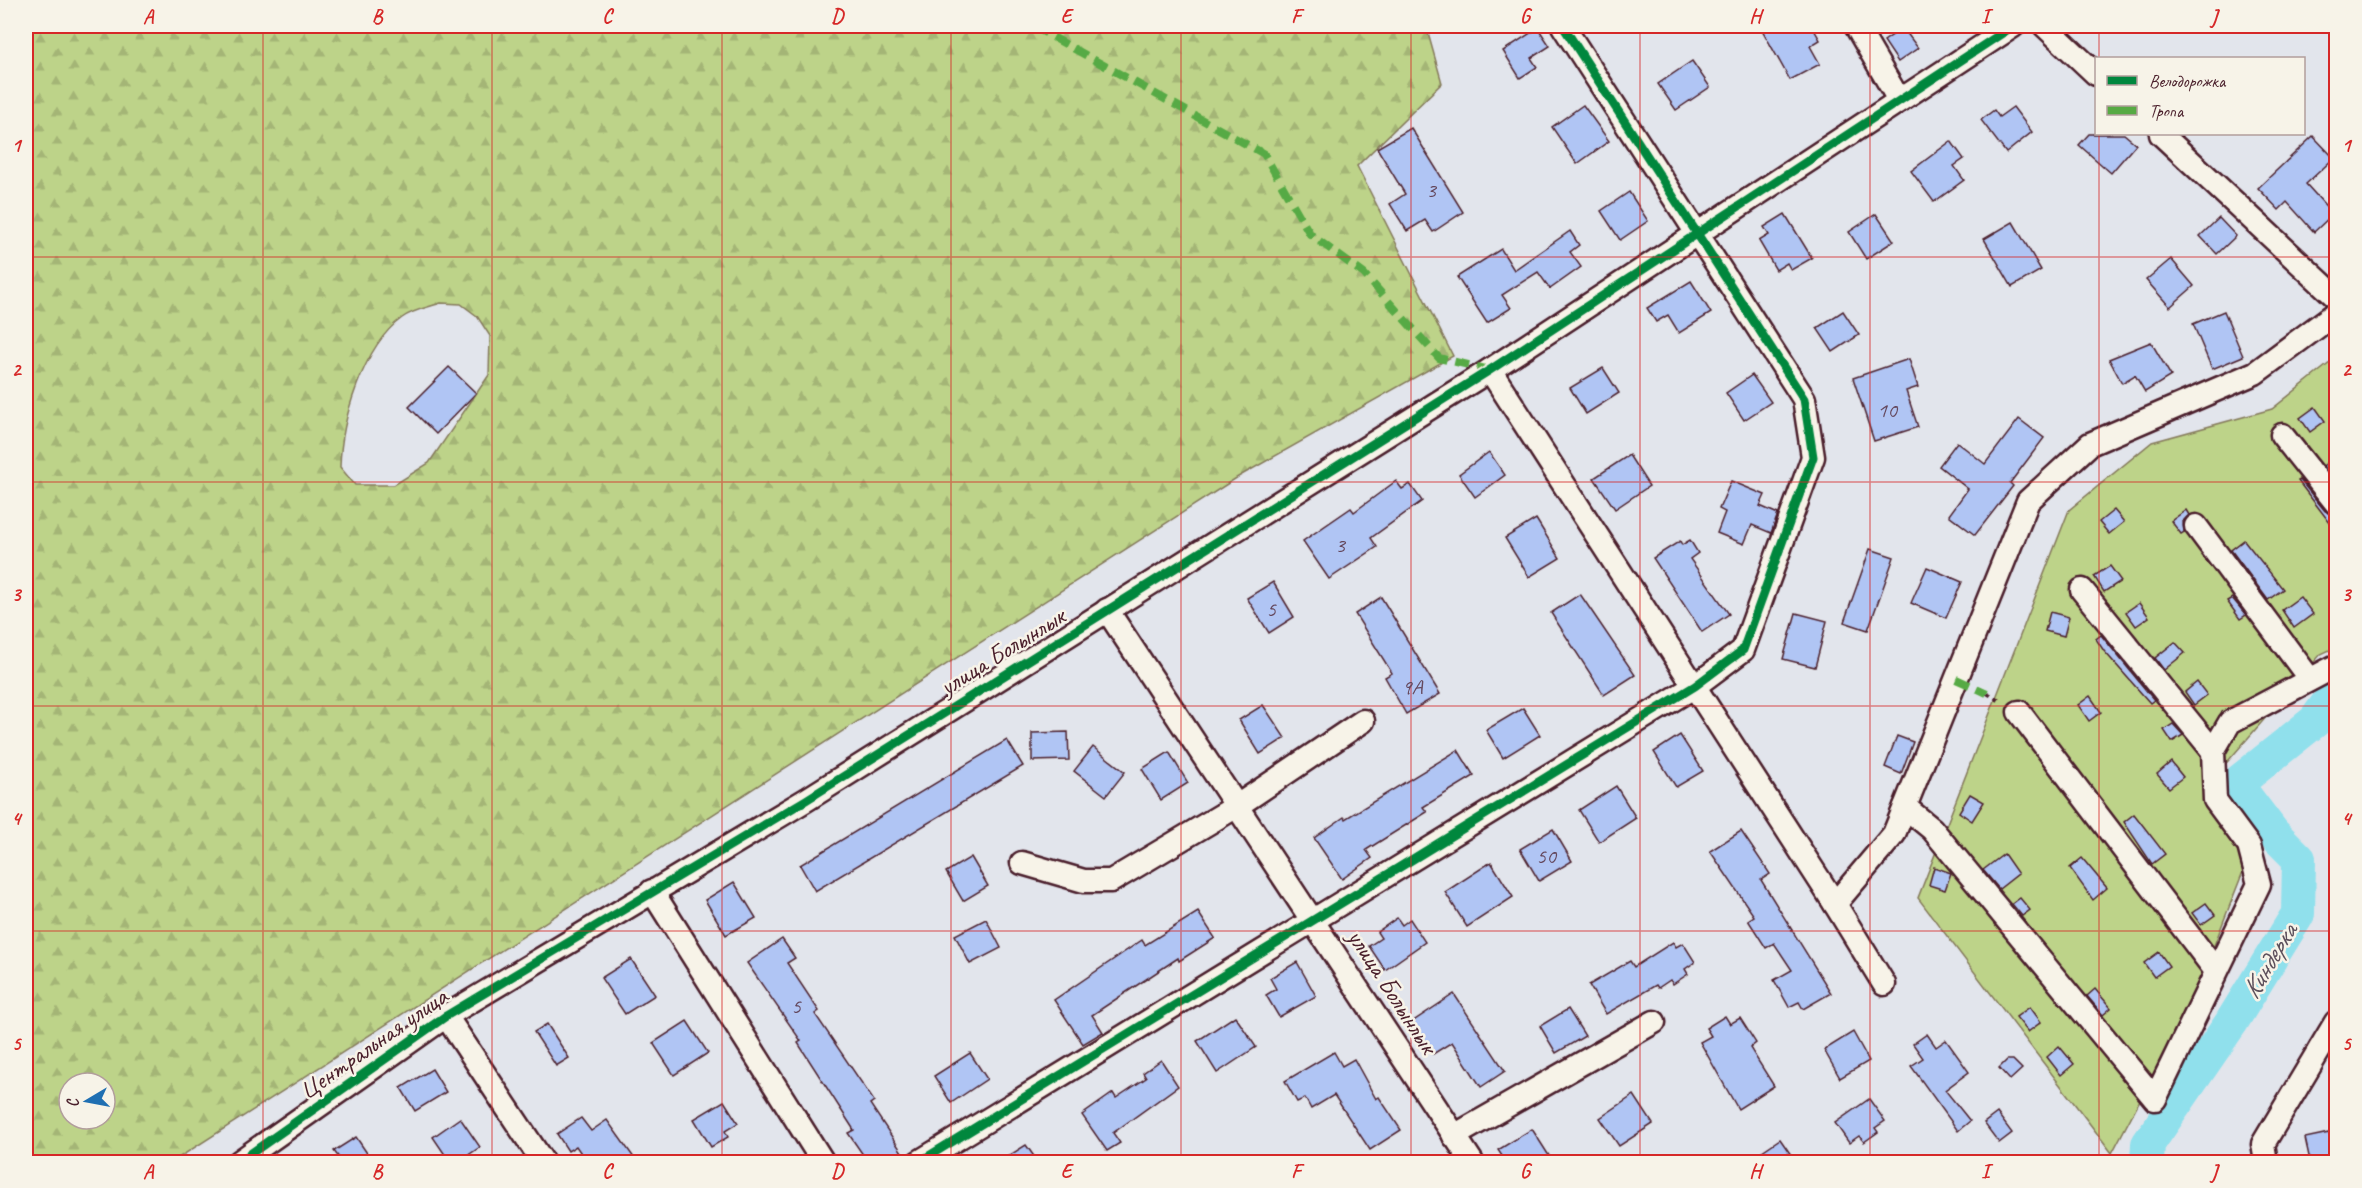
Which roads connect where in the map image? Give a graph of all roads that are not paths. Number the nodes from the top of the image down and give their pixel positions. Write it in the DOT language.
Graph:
graph roads {
  1 [pos="1563,26"];
  2 [pos="1856,26"];
  3 [pos="2013,26"];
  4 [pos="2044,26"];
  5 [pos="2095,72"];
  6 [pos="1899,100"];
  7 [pos="2162,135"];
  8 [pos="1696,233"];
  9 [pos="2337,297"];
  10 [pos="2337,313"];
  11 [pos="1490,370"];
  12 [pos="2282,435"];
  13 [pos="2337,503"];
  14 [pos="2196,526"];
  15 [pos="2082,590"];
  16 [pos="1107,610"];
  17 [pos="2337,666"];
  18 [pos="2310,678"];
  19 [pos="1695,686"];
  20 [pos="2019,711"];
  21 [pos="1363,721"];
  22 [pos="2213,751"];
  23 [pos="1237,806"];
  24 [pos="1905,807"];
  25 [pos="1022,863"];
  26 [pos="652,891"];
  27 [pos="1835,904"];
  28 [pos="1313,921"];
  29 [pos="534,962"];
  30 [pos="2216,971"];
  31 [pos="1884,984"];
  32 [pos="446,1016"];
  33 [pos="1654,1022"];
  34 [pos="2337,1022"];
  35 [pos="1454,1136"];
  36 [pos="239,1162"];
  37 [pos="543,1162"];
  38 [pos="823,1162"];
  39 [pos="919,1162"];
  40 [pos="1472,1162"];
  41 [pos="2266,1162"];
  1 -- 8 [label="street"];
  2 -- 6 [label="street"];
  3 -- 6 [label="street, улица Болынлык"];
  4 -- 5 [label="street"];
  6 -- 8 [label="street, улица Болынлык"];
  7 -- 9 [label="street"];
  8 -- 11 [label="street, улица Болынлык"];
  8 -- 19 [label="street"];
  10 -- 24 [label="street"];
  11 -- 16 [label="street, улица Болынлык"];
  11 -- 19 [label="street"];
  12 -- 13 [label="street"];
  14 -- 18 [label="street"];
  15 -- 22 [label="street"];
  16 -- 23 [label="street, улица Болынлык"];
  16 -- 26 [label="street, улица Болынлык"];
  17 -- 18 [label="street"];
  18 -- 22 [label="street"];
  19 -- 27 [label="street"];
  19 -- 28 [label="street"];
  20 -- 30 [label="street"];
  21 -- 23 [label="street"];
  22 -- 30 [label="street"];
  23 -- 25 [label="street"];
  23 -- 28 [label="street, улица Болынлык"];
  24 -- 27 [label="street"];
  24 -- 30 [label="street"];
  26 -- 29 [label="street, улица Болынлык"];
  26 -- 38 [label="street"];
  27 -- 31 [label="street"];
  28 -- 35 [label="street, улица Болынлык"];
  28 -- 39 [label="street"];
  29 -- 32 [label="street, Центральная улица"];
  32 -- 36 [label="street, Центральная улица"];
  32 -- 37 [label="street"];
  33 -- 35 [label="street"];
  34 -- 41 [label="street"];
  35 -- 40 [label="street, улица Болынлык"];
}
